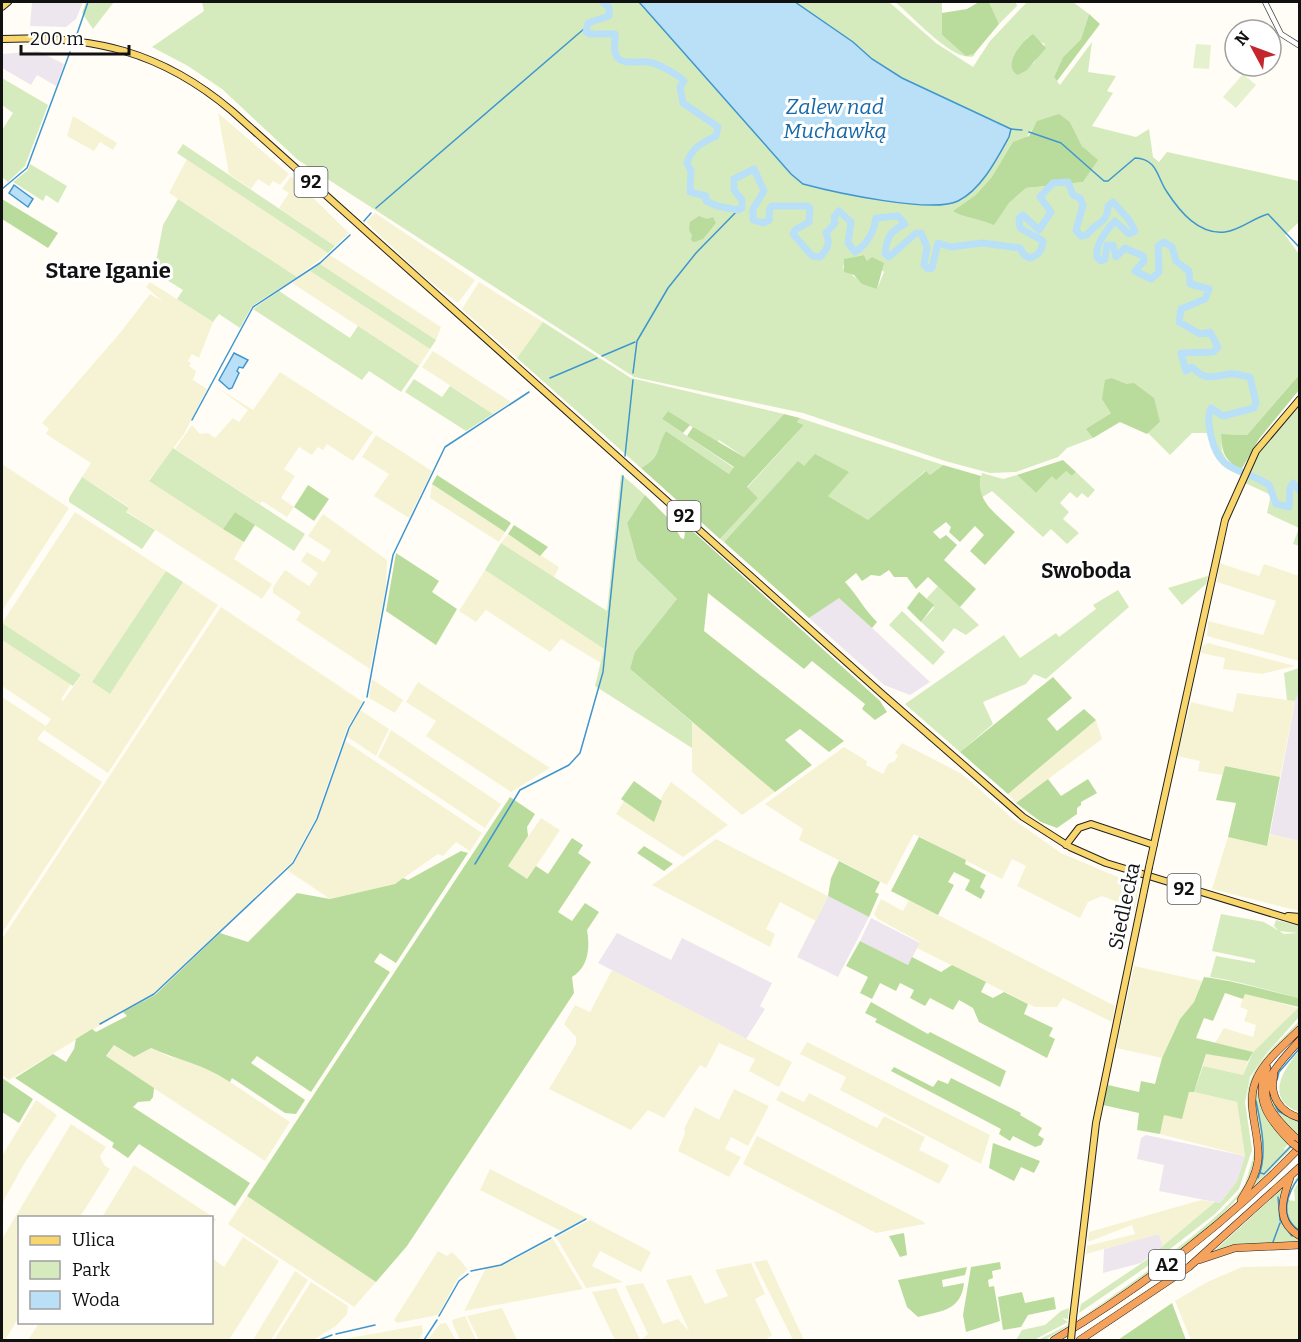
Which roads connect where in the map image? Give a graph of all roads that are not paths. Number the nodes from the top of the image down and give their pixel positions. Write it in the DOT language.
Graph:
graph roads {
  1 [pos="8,2"];
  2 [pos="1264,2"];
  3 [pos="2,4"];
  4 [pos="2,37"];
  5 [pos="1299,46"];
  6 [pos="1299,399"];
  7 [pos="1066,844"];
  8 [pos="1154,845"];
  9 [pos="1281,916"];
  10 [pos="1299,916"];
  11 [pos="1299,922"];
  12 [pos="1299,1029"];
  13 [pos="1299,1040"];
  14 [pos="1269,1063"];
  15 [pos="1276,1067"];
  16 [pos="1299,1118"];
  17 [pos="1296,1141"];
  18 [pos="1299,1148"];
  19 [pos="1299,1167"];
  20 [pos="1290,1177"];
  21 [pos="1235,1210"];
  22 [pos="1299,1236"];
  23 [pos="1299,1245"];
  24 [pos="1197,1261"];
  25 [pos="1054,1341"];
  26 [pos="1071,1341"];
  27 [pos="1080,1341"];
  1 -- 3 [label="main road"];
  2 -- 5 [label="street"];
  4 -- 7 [label="main road, 92"];
  6 -- 8 [label="main road, Siedlecka"];
  7 -- 8 [label="main road"];
  7 -- 9 [label="main road, 92"];
  8 -- 26 [label="main road, Siedlecka, bridge"];
  9 -- 10 [label="main road, 92"];
  9 -- 11 [label="main road, 92"];
  12 -- 14 [label="highway"];
  13 -- 15 [label="highway"];
  14 -- 17 [label="highway"];
  14 -- 21 [label="highway"];
  15 -- 16 [label="highway"];
  15 -- 17 [label="highway"];
  17 -- 18 [label="highway, bridge"];
  18 -- 21 [label="highway, A2"];
  19 -- 20 [label="highway, A2"];
  20 -- 22 [label="highway"];
  20 -- 24 [label="highway, A2"];
  21 -- 25 [label="highway, A2"];
  23 -- 24 [label="highway"];
  24 -- 27 [label="highway, A2"];
}
